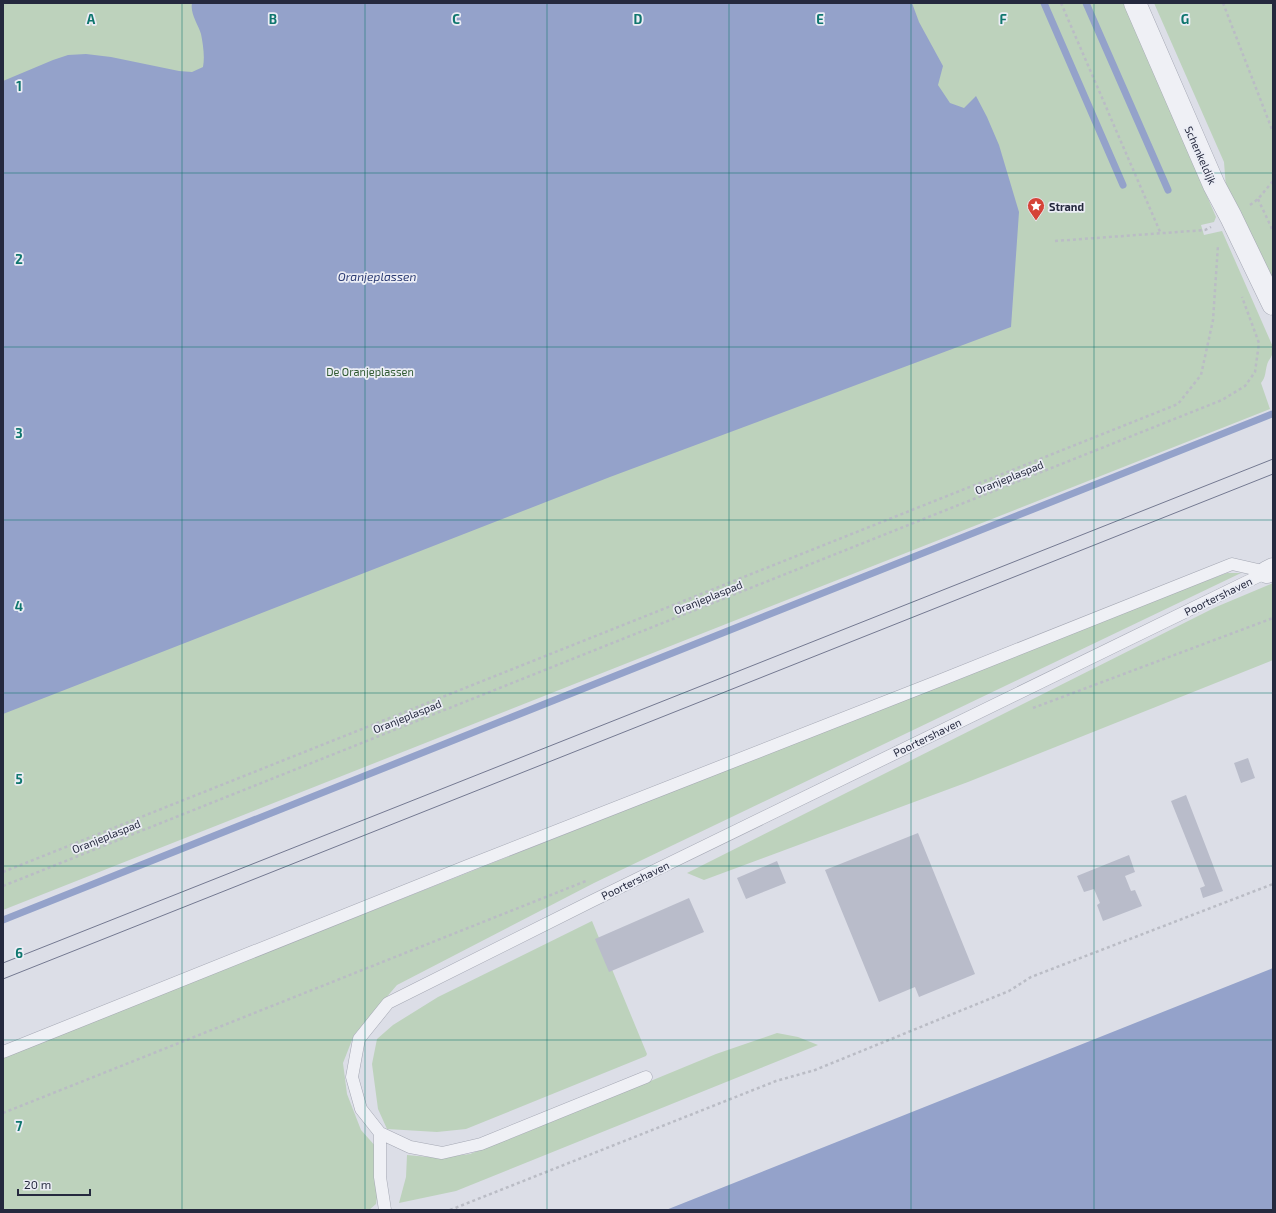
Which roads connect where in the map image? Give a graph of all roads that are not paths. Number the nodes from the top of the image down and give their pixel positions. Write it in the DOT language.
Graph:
graph roads {
  1 [pos="1135,3"];
  2 [pos="1273,304"];
  3 [pos="1270,571"];
  4 [pos="3,1052"];
  5 [pos="646,1077"];
  6 [pos="380,1133"];
  7 [pos="385,1210"];
  1 -- 2 [label="street, Schenkeldijk"];
  3 -- 4 [label="lane"];
  3 -- 6 [label="lane, Poortershaven"];
  5 -- 6 [label="lane, Poortershaven"];
  6 -- 7 [label="lane"];
}
